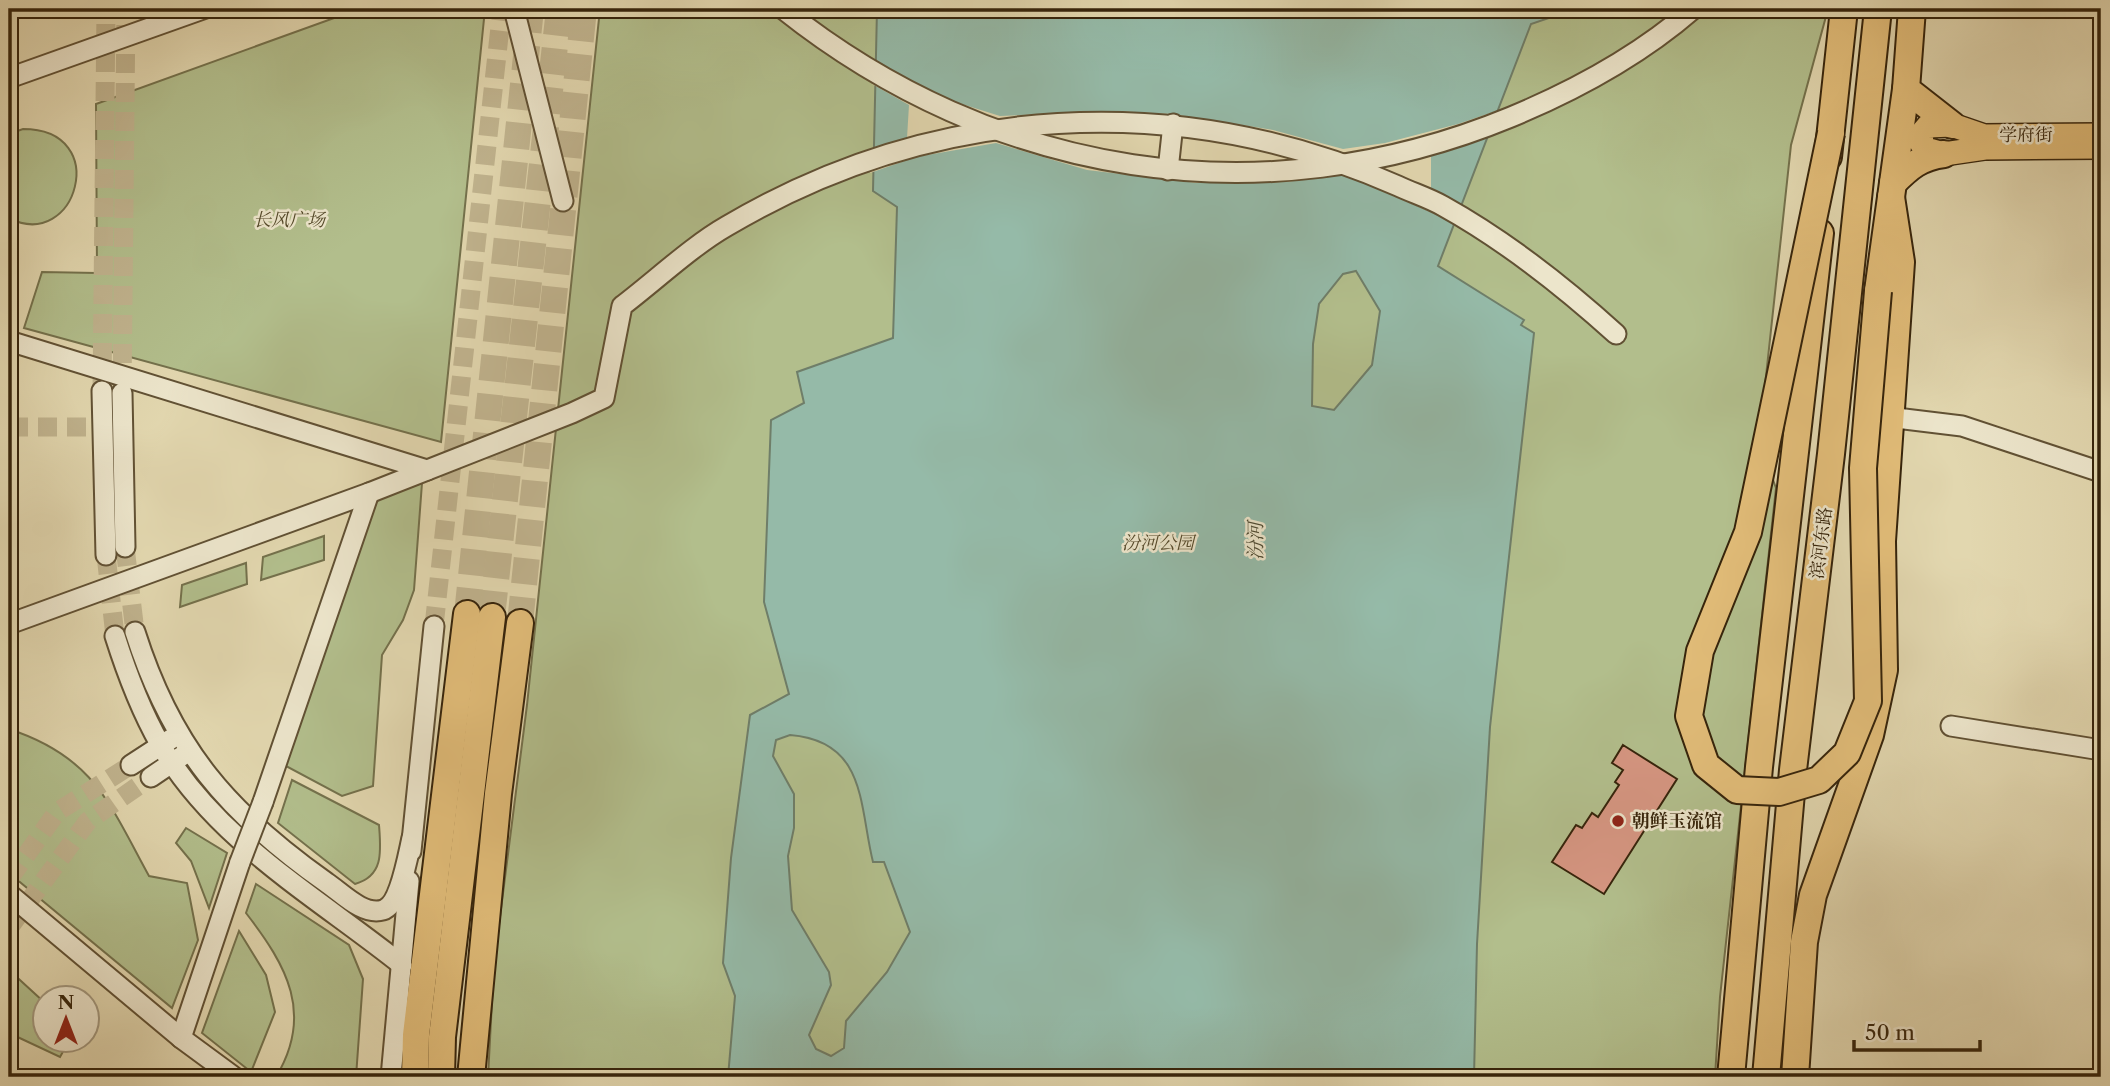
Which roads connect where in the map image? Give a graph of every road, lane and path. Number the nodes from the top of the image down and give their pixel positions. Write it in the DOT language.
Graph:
graph roads {
  1 [pos="203,9"];
  2 [pos="514,9"];
  3 [pos="783,9"];
  4 [pos="1693,9"];
  5 [pos="1844,9"];
  6 [pos="1878,9"];
  7 [pos="1912,9"];
  8 [pos="9,78"];
  9 [pos="1906,89"];
  10 [pos="1172,124"];
  11 [pos="1952,125"];
  12 [pos="1831,133"];
  13 [pos="2101,135"];
  14 [pos="2101,147"];
  15 [pos="1944,154"];
  16 [pos="1168,170"];
  17 [pos="1892,190"];
  18 [pos="563,201"];
  19 [pos="1616,334"];
  20 [pos="9,341"];
  21 [pos="102,391"];
  22 [pos="122,393"];
  23 [pos="1888,417"];
  24 [pos="96,427"];
  25 [pos="122,427"];
  26 [pos="427,470"];
  27 [pos="2101,472"];
  28 [pos="369,493"];
  29 [pos="125,547"];
  30 [pos="106,555"];
  31 [pos="520,623"];
  32 [pos="9,624"];
  33 [pos="434,625"];
  34 [pos="135,632"];
  35 [pos="115,636"];
  36 [pos="1951,726"];
  37 [pos="184,743"];
  38 [pos="161,746"];
  39 [pos="2101,750"];
  40 [pos="173,762"];
  41 [pos="131,765"];
  42 [pos="151,777"];
  43 [pos="412,838"];
  44 [pos="9,894"];
  45 [pos="402,965"];
  46 [pos="1769,1023"];
  47 [pos="181,1038"];
  48 [pos="234,1077"];
  49 [pos="391,1077"];
  50 [pos="415,1077"];
  51 [pos="440,1077"];
  52 [pos="471,1077"];
  53 [pos="1731,1077"];
  54 [pos="1766,1077"];
  55 [pos="1780,1077"];
  56 [pos="1795,1077"];
  1 -- 8 [label="street"];
  2 -- 18 [label="street"];
  3 -- 16 [label="street"];
  4 -- 16 [label="street"];
  5 -- 12 [label="highway, 滨河东路"];
  6 -- 46 [label="highway, 滨河东路"];
  7 -- 9 [label="highway"];
  9 -- 11 [label="highway"];
  9 -- 17 [label="highway"];
  10 -- 16 [label="street"];
  10 -- 19 [label="street"];
  10 -- 26 [label="street"];
  11 -- 13 [label="main road, 学府街"];
  11 -- 15 [label="main road"];
  12 -- 17 [label="highway, bridge"];
  12 -- 53 [label="highway, 滨河东路"];
  14 -- 15 [label="main road"];
  15 -- 17 [label="highway"];
  17 -- 23 [label="highway"];
  20 -- 26 [label="street"];
  21 -- 24 [label="street"];
  22 -- 25 [label="street"];
  23 -- 27 [label="street"];
  23 -- 56 [label="highway"];
  24 -- 25 [label="street"];
  24 -- 30 [label="street"];
  25 -- 29 [label="street"];
  26 -- 28 [label="street"];
  28 -- 32 [label="street"];
  28 -- 47 [label="street, bridge"];
  31 -- 52 [label="highway"];
  33 -- 43 [label="street"];
  34 -- 37 [label="street"];
  35 -- 38 [label="street"];
  36 -- 39 [label="street"];
  37 -- 38 [label="street"];
  37 -- 40 [label="street"];
  37 -- 43 [label="street"];
  38 -- 40 [label="street"];
  38 -- 41 [label="street"];
  40 -- 42 [label="street"];
  40 -- 45 [label="street"];
  43 -- 45 [label="street"];
  44 -- 47 [label="street"];
  45 -- 49 [label="street"];
  46 -- 54 [label="highway, 滨河东路"];
  46 -- 55 [label="highway"];
  47 -- 48 [label="street"];
  50 -- 51 [label="highway"];
}
